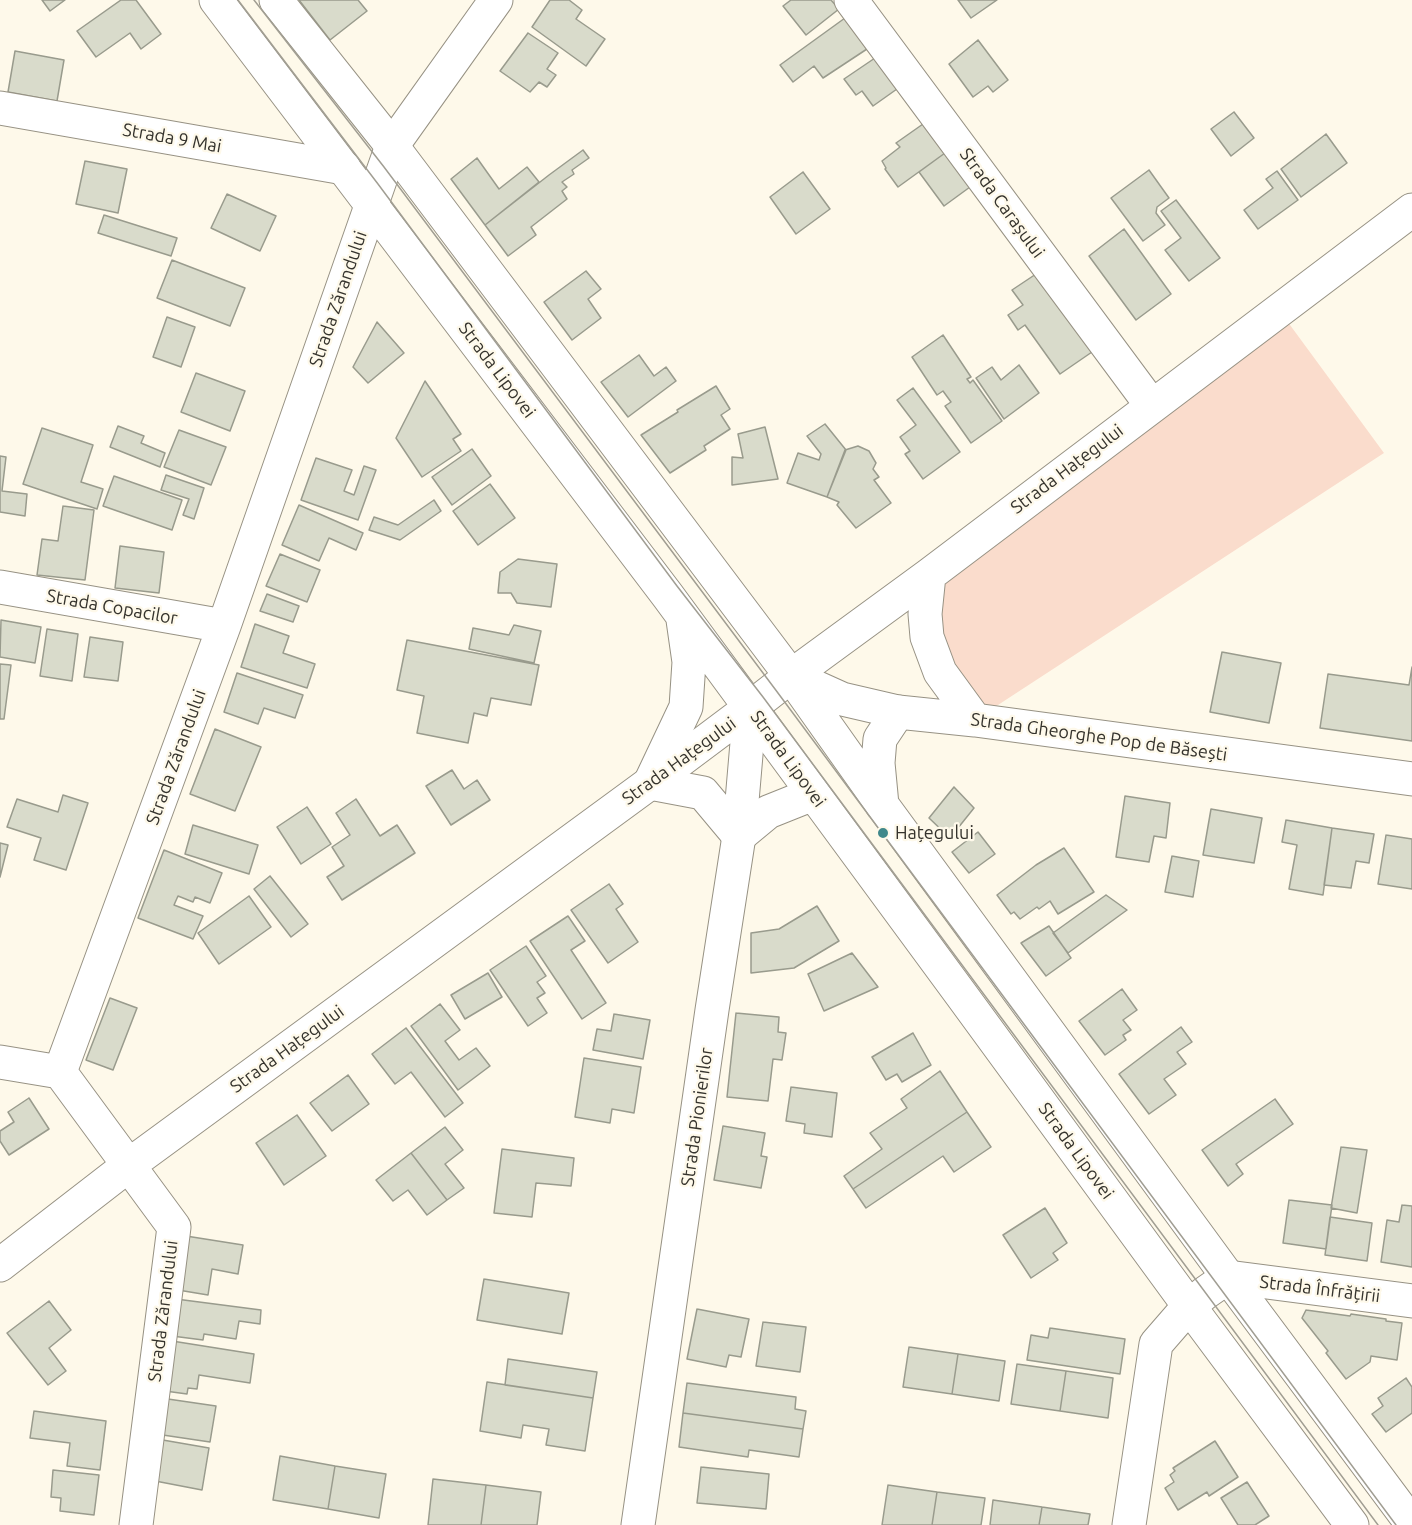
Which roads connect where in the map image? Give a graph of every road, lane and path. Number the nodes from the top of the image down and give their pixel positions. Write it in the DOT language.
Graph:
graph roads {
  1 [pos="216,0"];
  2 [pos="276,0"];
  3 [pos="496,0"];
  4 [pos="851,0"];
  5 [pos="0,108"];
  6 [pos="392,146"];
  7 [pos="344,168"];
  8 [pos="371,205"];
  9 [pos="1412,210"];
  10 [pos="1152,406"];
  11 [pos="929,575"];
  12 [pos="0,587"];
  13 [pos="682,615"];
  14 [pos="224,626"];
  15 [pos="791,676"];
  16 [pos="750,708"];
  17 [pos="898,712"];
  18 [pos="975,720"];
  19 [pos="1412,779"];
  20 [pos="650,783"];
  21 [pos="813,794"];
  22 [pos="883,806"];
  23 [pos="739,836"];
  24 [pos="0,1062"];
  25 [pos="60,1072"];
  26 [pos="129,1165"];
  27 [pos="0,1265"];
  28 [pos="1228,1277"];
  29 [pos="1412,1301"];
  30 [pos="1189,1306"];
  31 [pos="1412,1524"];
  32 [pos="136,1525"];
  33 [pos="638,1525"];
  34 [pos="1129,1525"];
  35 [pos="1352,1525"];
  1 -- 7 [label="street, Strada Lipovei"];
  2 -- 6 [label="street"];
  3 -- 6 [label="street, Strada Zărandului"];
  4 -- 10 [label="street, Strada Carașului"];
  5 -- 7 [label="street, Strada 9 Mai"];
  6 -- 8 [label="street, Strada Zărandului"];
  6 -- 15 [label="street"];
  7 -- 8 [label="street, Strada Lipovei"];
  8 -- 13 [label="street, Strada Lipovei"];
  8 -- 14 [label="street, Strada Zărandului"];
  9 -- 10 [label="street, Strada Hațegului"];
  10 -- 11 [label="street, Strada Hațegului"];
  11 -- 15 [label="street, Strada Hațegului"];
  11 -- 18 [label="street"];
  12 -- 14 [label="street, Strada Copacilor"];
  13 -- 16 [label="street, Strada Lipovei"];
  13 -- 20 [label="street"];
  14 -- 25 [label="street, Strada Zărandului"];
  15 -- 16 [label="street, Strada Hațegului"];
  15 -- 17 [label="street, Strada Gheorghe Pop de Băsești"];
  15 -- 22 [label="street"];
  16 -- 20 [label="street, Strada Hațegului"];
  16 -- 21 [label="street, Strada Lipovei"];
  16 -- 23 [label="street, Strada Pionierilor"];
  17 -- 18 [label="street, Strada Gheorghe Pop de Băsești"];
  17 -- 22 [label="street"];
  18 -- 19 [label="street, Strada Gheorghe Pop de Băsești"];
  20 -- 23 [label="street"];
  20 -- 26 [label="street, Strada Hațegului"];
  21 -- 23 [label="street"];
  21 -- 30 [label="street, Strada Lipovei"];
  22 -- 28 [label="street"];
  23 -- 33 [label="street, Strada Pionierilor"];
  24 -- 25 [label="street"];
  25 -- 26 [label="street, Strada Zărandului"];
  26 -- 27 [label="street, Strada Hațegului"];
  26 -- 32 [label="street, Strada Zărandului"];
  28 -- 29 [label="street, Strada Înfrățirii"];
  28 -- 30 [label="street"];
  28 -- 31 [label="street"];
  30 -- 34 [label="street"];
  30 -- 35 [label="street, Strada Lipovei"];
}
